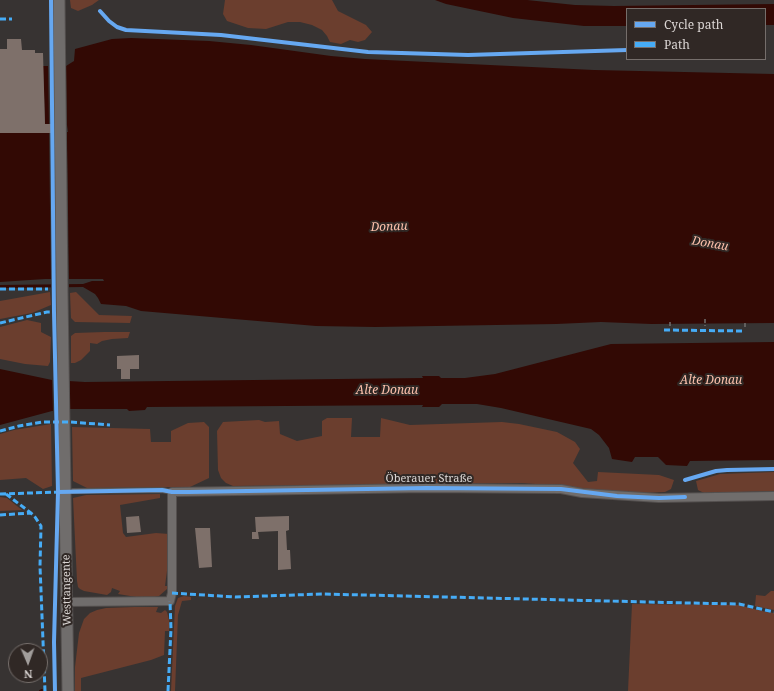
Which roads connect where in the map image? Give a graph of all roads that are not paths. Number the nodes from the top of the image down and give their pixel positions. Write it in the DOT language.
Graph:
graph roads {
  1 [pos="59,0"];
  2 [pos="69,490"];
  3 [pos="172,492"];
  4 [pos="774,496"];
  5 [pos="68,602"];
  6 [pos="68,691"];
  1 -- 2 [label="main road, Westtangente"];
  2 -- 3 [label="lane"];
  2 -- 5 [label="main road, Westtangente"];
  3 -- 4 [label="street, Öberauer Straße"];
  3 -- 5 [label="street"];
  5 -- 6 [label="main road, Westtangente"];
}
